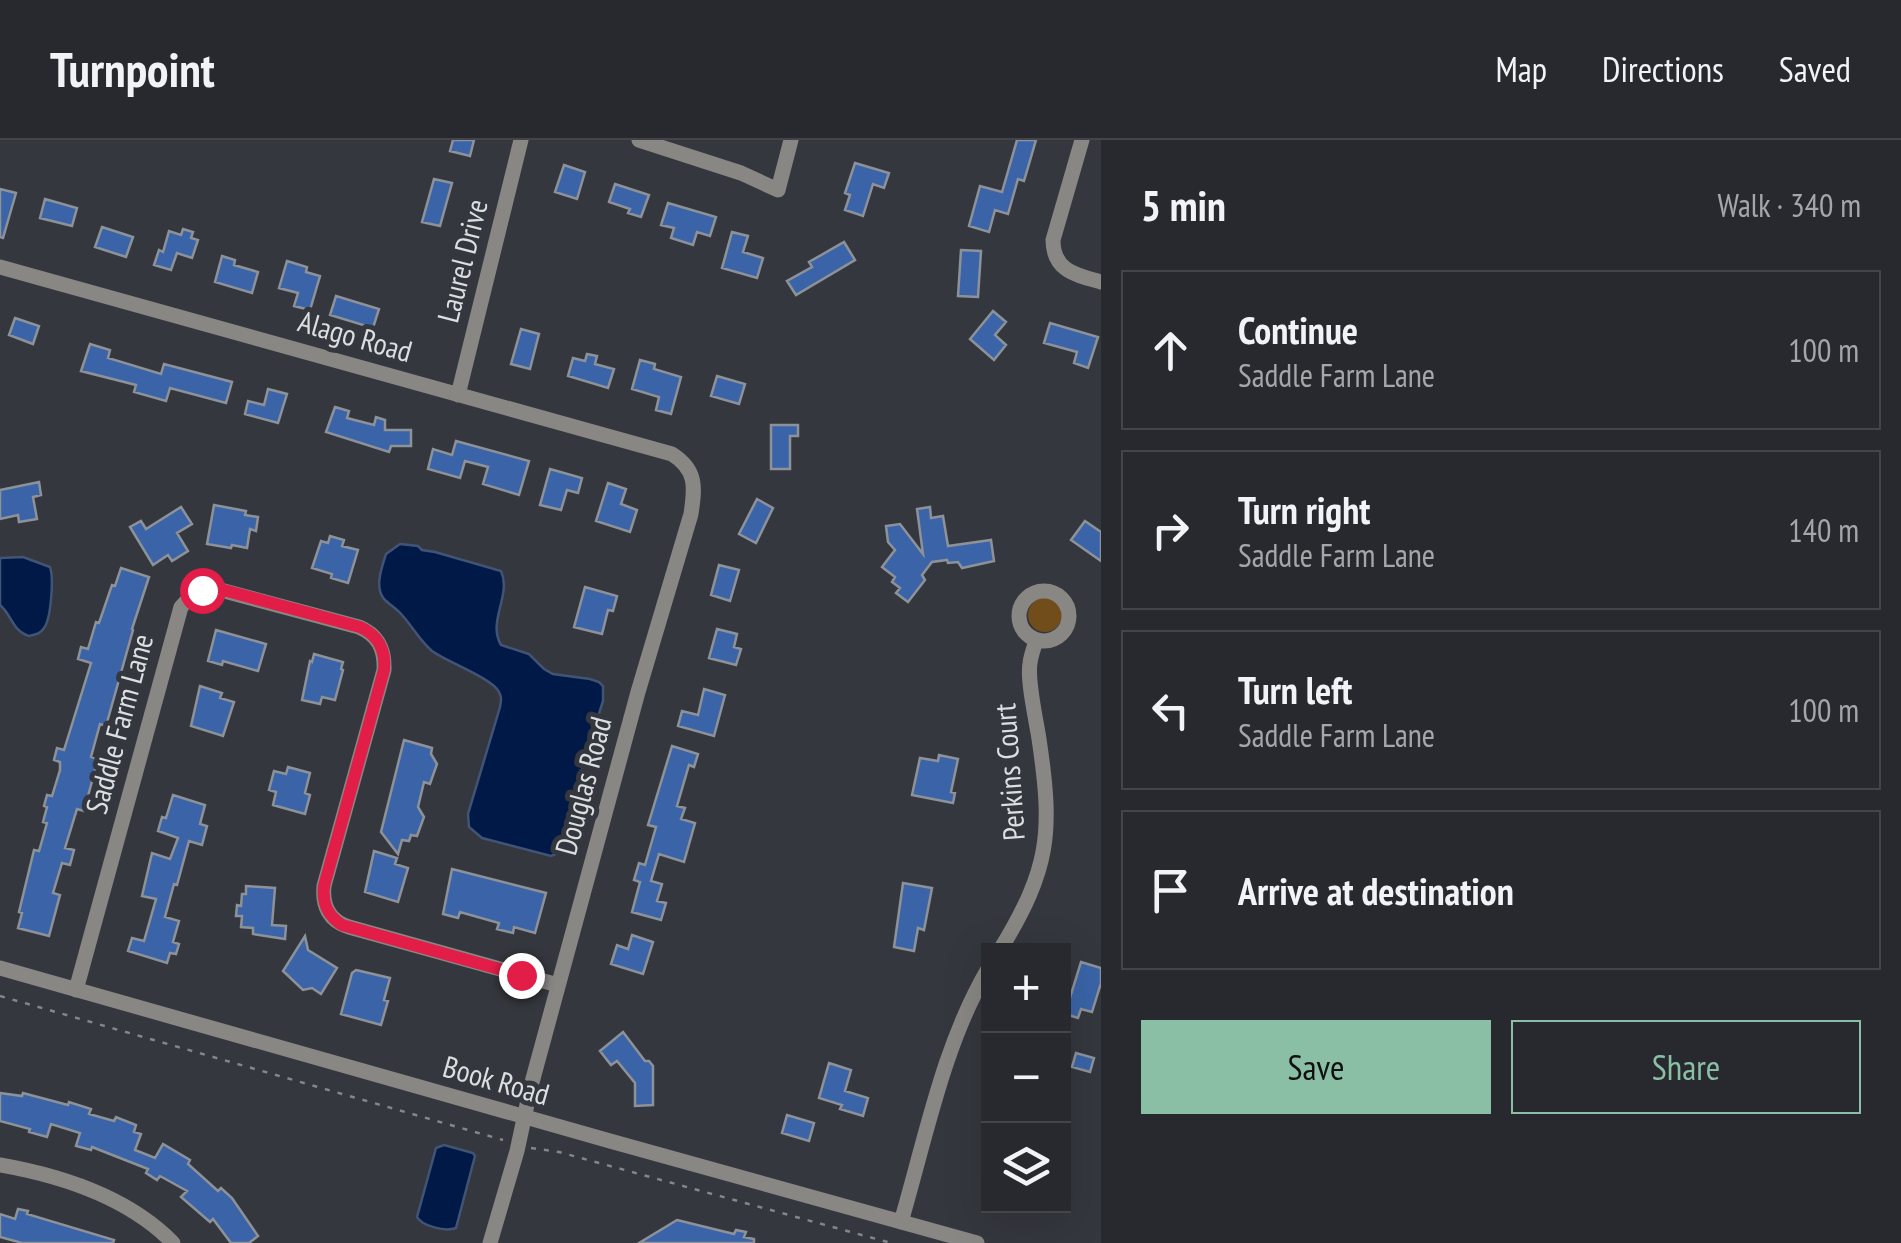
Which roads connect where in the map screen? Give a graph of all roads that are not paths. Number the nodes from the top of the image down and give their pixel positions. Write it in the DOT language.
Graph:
graph roads {
  1 [pos="522,140"];
  2 [pos="639,140"];
  3 [pos="791,140"];
  4 [pos="1082,140"];
  5 [pos="0,267"];
  6 [pos="1101,282"];
  7 [pos="458,394"];
  8 [pos="690,471"];
  9 [pos="1036,640"];
  10 [pos="1004,943"];
  11 [pos="0,968"];
  12 [pos="981,983"];
  13 [pos="558,986"];
  14 [pos="76,990"];
  15 [pos="523,1117"];
  16 [pos="0,1165"];
  17 [pos="900,1222"];
  18 [pos="174,1243"];
  19 [pos="490,1243"];
  20 [pos="978,1243"];
  1 -- 7 [label="street, Laurel Drive"];
  2 -- 3 [label="street"];
  4 -- 6 [label="street"];
  5 -- 7 [label="street, Alago Road"];
  7 -- 8 [label="street, Alago Road"];
  8 -- 13 [label="street, Douglas Road"];
  9 -- 10 [label="street, Perkins Court"];
  11 -- 14 [label="street, Book Road"];
  12 -- 17 [label="street"];
  13 -- 14 [label="street, Saddle Farm Lane"];
  13 -- 15 [label="street, Douglas Road"];
  14 -- 15 [label="street, Book Road"];
  15 -- 17 [label="street, Book Road"];
  15 -- 19 [label="street, Douglas Road"];
  16 -- 18 [label="street"];
  17 -- 20 [label="street, Book Road"];
}
